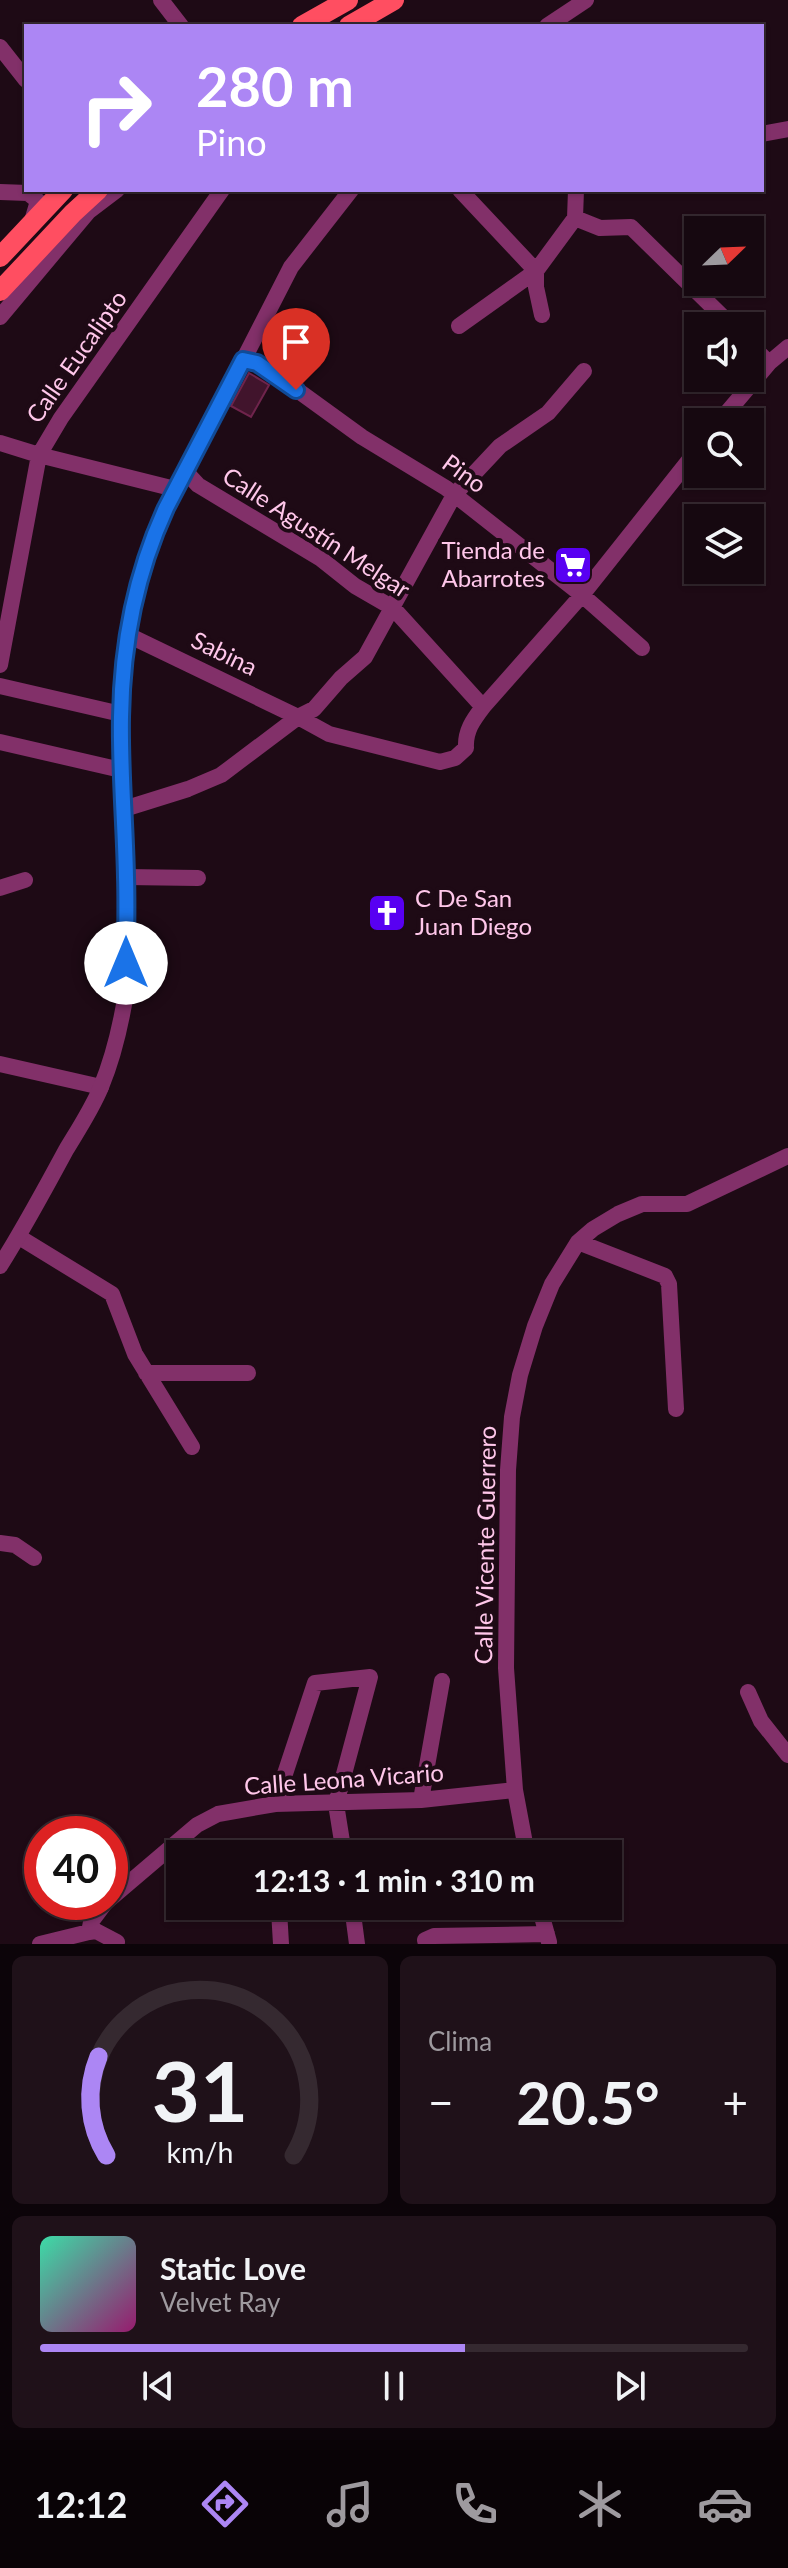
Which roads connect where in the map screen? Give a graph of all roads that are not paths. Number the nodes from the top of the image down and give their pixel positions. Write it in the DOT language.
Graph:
graph roads {
  1 [pos="161,0"];
  2 [pos="348,0"];
  3 [pos="394,0"];
  4 [pos="586,0"];
  5 [pos="179,24"];
  6 [pos="306,24"];
  7 [pos="352,24"];
  8 [pos="550,24"];
  9 [pos="0,47"];
  10 [pos="24,77"];
  11 [pos="788,129"];
  12 [pos="764,134"];
  13 [pos="0,192"];
  14 [pos="60,192"];
  15 [pos="96,192"];
  16 [pos="114,192"];
  17 [pos="221,192"];
  18 [pos="349,192"];
  19 [pos="462,192"];
  20 [pos="576,192"];
  21 [pos="40,204"];
  22 [pos="575,218"];
  23 [pos="0,257"];
  24 [pos="536,271"];
  25 [pos="0,291"];
  26 [pos="718,312"];
  27 [pos="542,315"];
  28 [pos="0,317"];
  29 [pos="459,326"];
  30 [pos="788,347"];
  31 [pos="764,358"];
  32 [pos="243,360"];
  33 [pos="769,363"];
  34 [pos="584,371"];
  35 [pos="731,408"];
  36 [pos="0,443"];
  37 [pos="39,455"];
  38 [pos="684,467"];
  39 [pos="186,472"];
  40 [pos="175,489"];
  41 [pos="454,495"];
  42 [pos="582,595"];
  43 [pos="393,608"];
  44 [pos="128,635"];
  45 [pos="642,648"];
  46 [pos="0,665"];
  47 [pos="0,686"];
  48 [pos="483,707"];
  49 [pos="121,714"];
  50 [pos="298,717"];
  51 [pos="0,742"];
  52 [pos="121,770"];
  53 [pos="124,809"];
  54 [pos="126,877"];
  55 [pos="198,878"];
  56 [pos="25,880"];
  57 [pos="0,888"];
  58 [pos="0,1064"];
  59 [pos="101,1087"];
  60 [pos="788,1156"];
  61 [pos="19,1237"];
  62 [pos="578,1242"];
  63 [pos="0,1266"];
  64 [pos="146,1373"];
  65 [pos="248,1373"];
  66 [pos="676,1409"];
  67 [pos="192,1447"];
  68 [pos="0,1543"];
  69 [pos="34,1558"];
  70 [pos="442,1681"];
  71 [pos="748,1692"];
  72 [pos="788,1755"];
  73 [pos="515,1790"];
  74 [pos="421,1800"];
  75 [pos="275,1804"];
  76 [pos="336,1804"];
  77 [pos="342,1840"];
  78 [pos="524,1840"];
  79 [pos="128,1883"];
  80 [pos="93,1920"];
  81 [pos="280,1920"];
  82 [pos="354,1920"];
  83 [pos="89,1932"];
  84 [pos="548,1939"];
  85 [pos="117,1942"];
  86 [pos="426,1942"];
  87 [pos="40,1944"];
  88 [pos="281,1944"];
  89 [pos="357,1944"];
  1 -- 5 [label="street"];
  2 -- 6 [label="main road"];
  3 -- 7 [label="main road"];
  4 -- 8 [label="street"];
  9 -- 10 [label="street"];
  11 -- 12 [label="street"];
  13 -- 21 [label="street"];
  14 -- 21 [label="main road"];
  15 -- 25 [label="main road"];
  16 -- 28 [label="street"];
  17 -- 37 [label="street, Calle Eucalipto"];
  18 -- 32 [label="street"];
  19 -- 24 [label="street"];
  20 -- 22 [label="street"];
  21 -- 23 [label="main road"];
  22 -- 24 [label="street"];
  22 -- 26 [label="street"];
  24 -- 27 [label="street"];
  24 -- 29 [label="street"];
  30 -- 33 [label="street"];
  31 -- 33 [label="street"];
  32 -- 39 [label="street"];
  32 -- 41 [label="street, Pino"];
  33 -- 35 [label="street"];
  34 -- 41 [label="street"];
  36 -- 37 [label="street"];
  37 -- 40 [label="street"];
  37 -- 46 [label="street, Calle Eucalipto"];
  38 -- 42 [label="street"];
  39 -- 40 [label="street"];
  39 -- 43 [label="street, Calle Agustín Melgar"];
  40 -- 44 [label="street"];
  41 -- 42 [label="street, Pino"];
  41 -- 43 [label="street"];
  42 -- 45 [label="street, Pino"];
  42 -- 48 [label="street"];
  43 -- 48 [label="street, Calle Agustín Melgar"];
  43 -- 50 [label="street"];
  44 -- 49 [label="street"];
  44 -- 50 [label="street, Sabina"];
  47 -- 49 [label="street"];
  48 -- 50 [label="street, Sabina"];
  49 -- 52 [label="street"];
  50 -- 53 [label="street"];
  51 -- 52 [label="street"];
  52 -- 53 [label="street"];
  53 -- 54 [label="street"];
  54 -- 55 [label="street"];
  54 -- 59 [label="street"];
  56 -- 57 [label="street"];
  58 -- 59 [label="street"];
  59 -- 61 [label="street"];
  60 -- 62 [label="street, Calle Vicente Guerrero"];
  61 -- 63 [label="street"];
  61 -- 64 [label="street"];
  62 -- 66 [label="street"];
  62 -- 73 [label="street, Calle Vicente Guerrero"];
  64 -- 65 [label="street"];
  64 -- 67 [label="street"];
  68 -- 69 [label="street"];
  70 -- 74 [label="street"];
  71 -- 72 [label="street"];
  73 -- 74 [label="street, Calle Leona Vicario"];
  73 -- 78 [label="street, Calle Vicente Guerrero"];
  74 -- 76 [label="street, Calle Leona Vicario"];
  75 -- 76 [label="street, Calle Leona Vicario"];
  75 -- 76 [label="street"];
  75 -- 79 [label="street, Calle Leona Vicario"];
  76 -- 77 [label="street"];
  80 -- 83 [label="street, Calle Leona Vicario"];
  81 -- 88 [label="street"];
  82 -- 89 [label="street"];
  83 -- 85 [label="street"];
  83 -- 87 [label="street"];
  84 -- 86 [label="street"];
}
